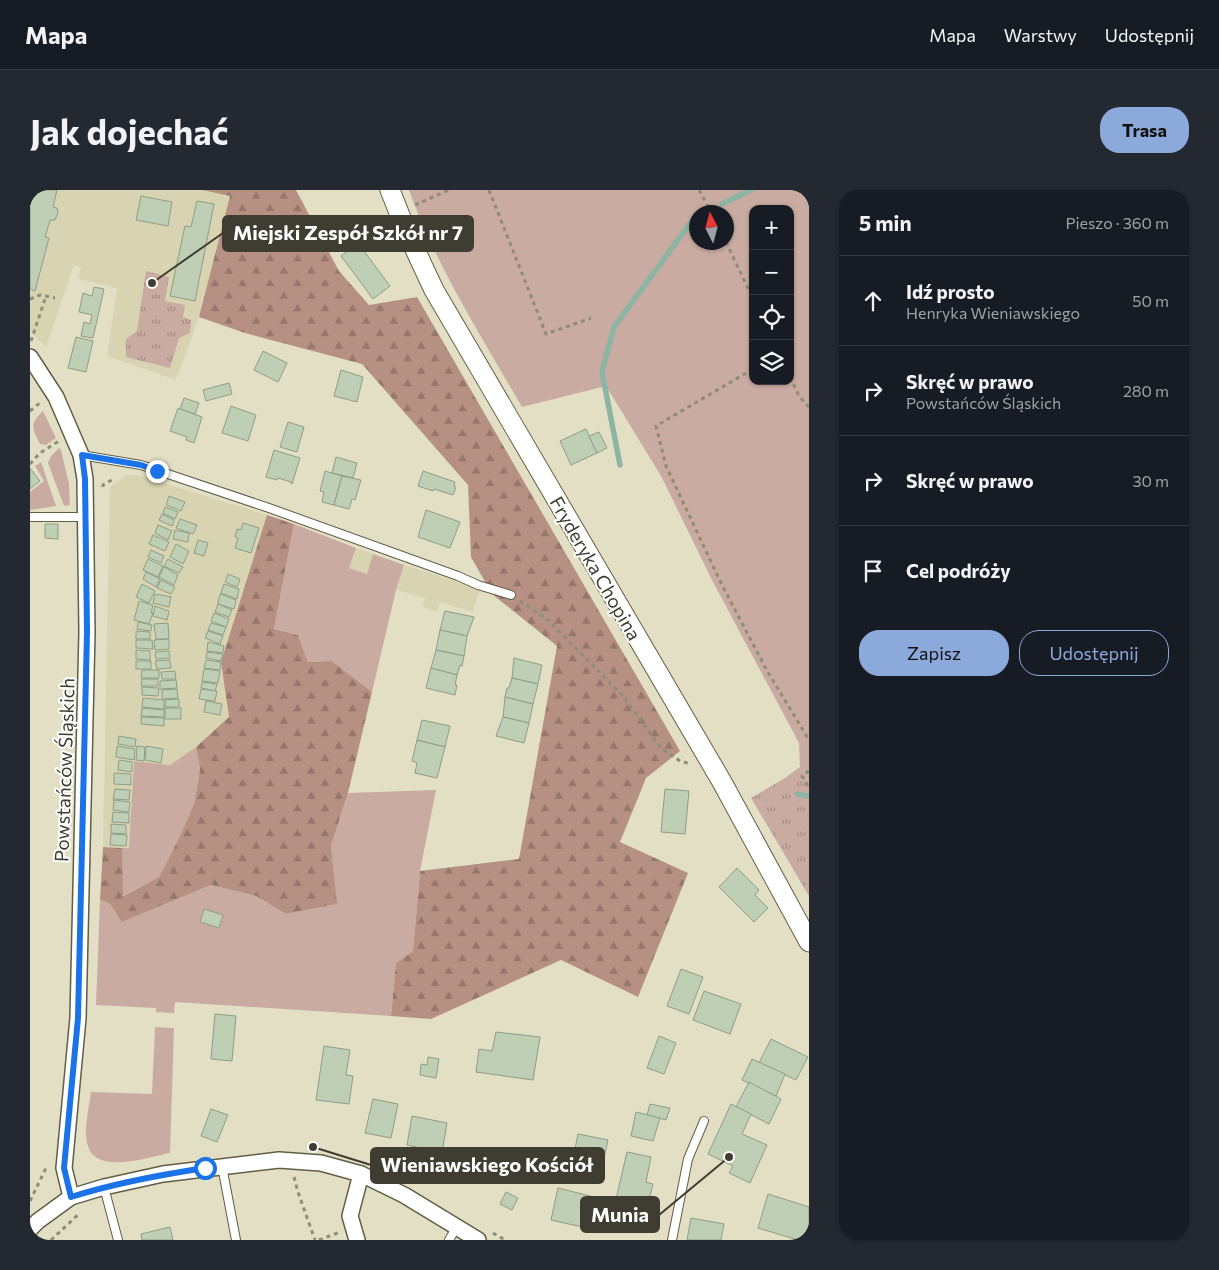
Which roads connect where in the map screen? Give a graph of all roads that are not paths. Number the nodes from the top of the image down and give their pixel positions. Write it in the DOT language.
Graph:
graph roads {
  1 [pos="390,190"];
  2 [pos="30,357"];
  3 [pos="82,455"];
  4 [pos="30,517"];
  5 [pos="84,517"];
  6 [pos="512,595"];
  7 [pos="809,942"];
  8 [pos="704,1121"];
  9 [pos="222,1166"];
  10 [pos="360,1174"];
  11 [pos="106,1193"];
  12 [pos="71,1197"];
  13 [pos="30,1229"];
  14 [pos="452,1234"];
  15 [pos="118,1240"];
  16 [pos="236,1240"];
  17 [pos="357,1240"];
  18 [pos="478,1240"];
  19 [pos="672,1240"];
  1 -- 7 [label="street, Fryderyka Chopina"];
  2 -- 3 [label="street, Powstańców Śląskich"];
  3 -- 5 [label="street, Powstańców Śląskich"];
  3 -- 6 [label="lane"];
  4 -- 5 [label="lane"];
  5 -- 12 [label="street, Powstańców Śląskich"];
  8 -- 19 [label="lane"];
  9 -- 10 [label="street"];
  9 -- 11 [label="street"];
  9 -- 16 [label="lane"];
  10 -- 14 [label="street"];
  10 -- 17 [label="street"];
  11 -- 12 [label="street"];
  11 -- 15 [label="lane"];
  12 -- 13 [label="street"];
  14 -- 18 [label="street"];
}
